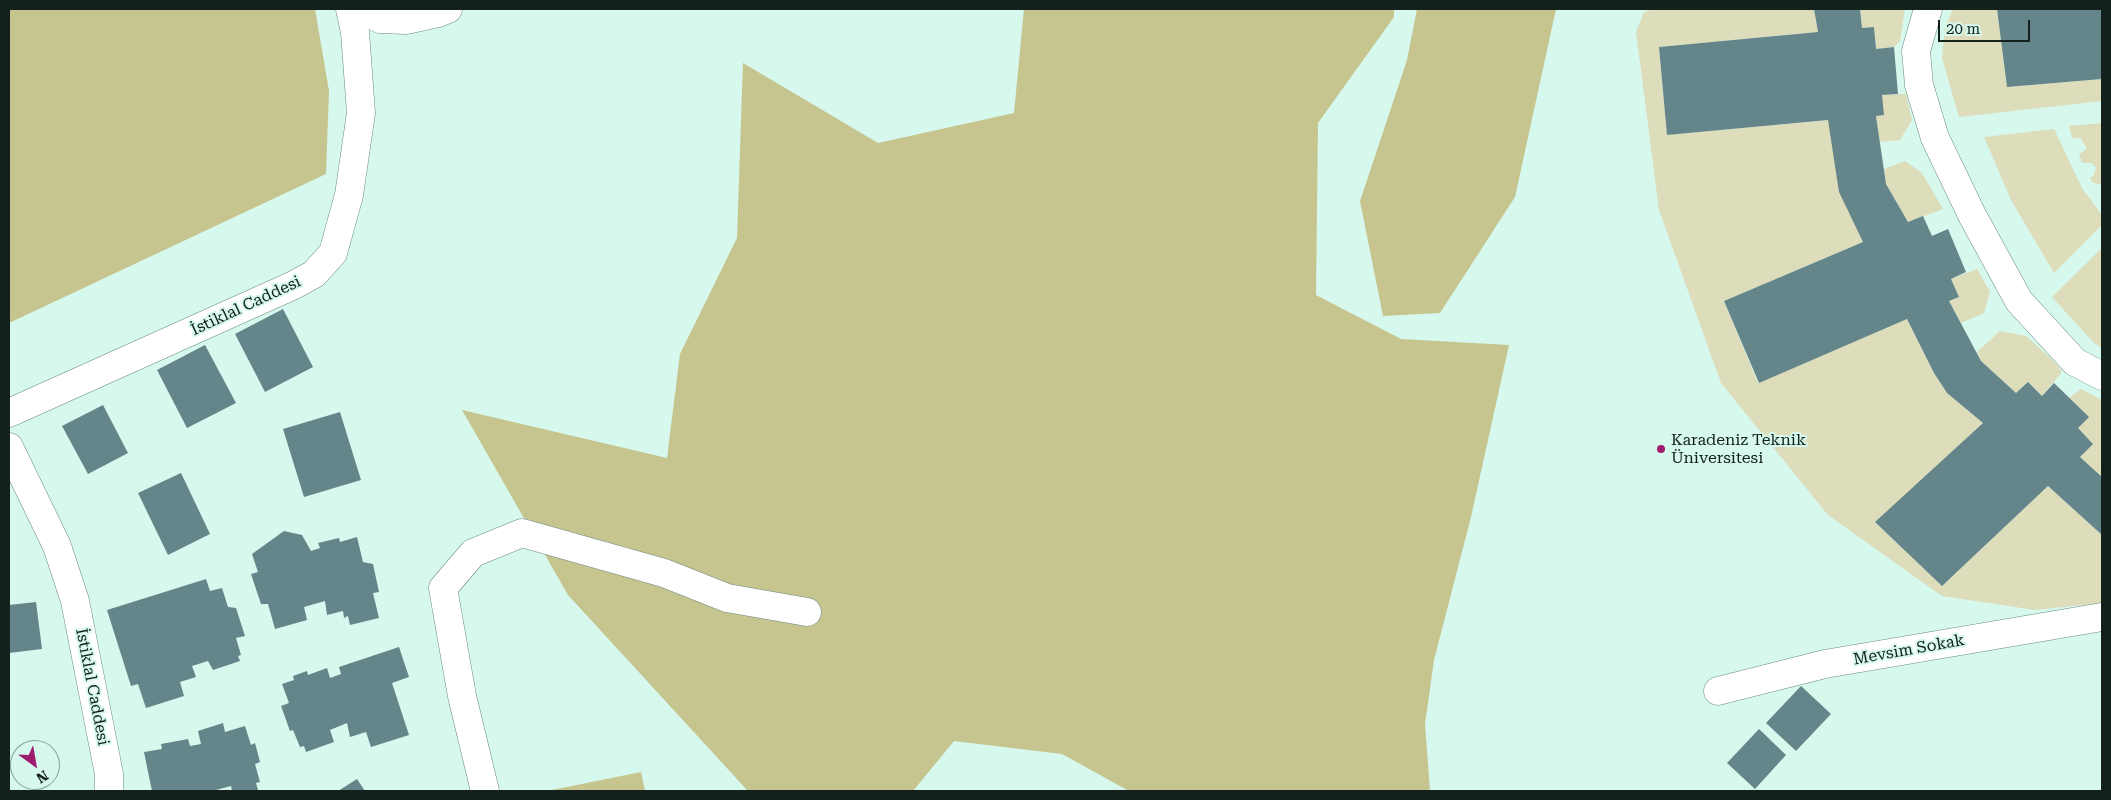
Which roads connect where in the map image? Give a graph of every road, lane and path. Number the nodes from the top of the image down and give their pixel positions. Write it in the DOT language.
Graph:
graph roads {
  1 [pos="350,9"];
  2 [pos="361,9"];
  3 [pos="448,9"];
  4 [pos="1928,9"];
  5 [pos="2102,376"];
  6 [pos="9,413"];
  7 [pos="9,447"];
  8 [pos="807,612"];
  9 [pos="2102,617"];
  10 [pos="1718,691"];
  11 [pos="109,791"];
  12 [pos="485,791"];
  1 -- 6 [label="street, İstiklal Caddesi"];
  2 -- 3 [label="street"];
  4 -- 5 [label="street"];
  7 -- 11 [label="street, İstiklal Caddesi"];
  8 -- 12 [label="street"];
  9 -- 10 [label="street, Mevsim Sokak"];
}
